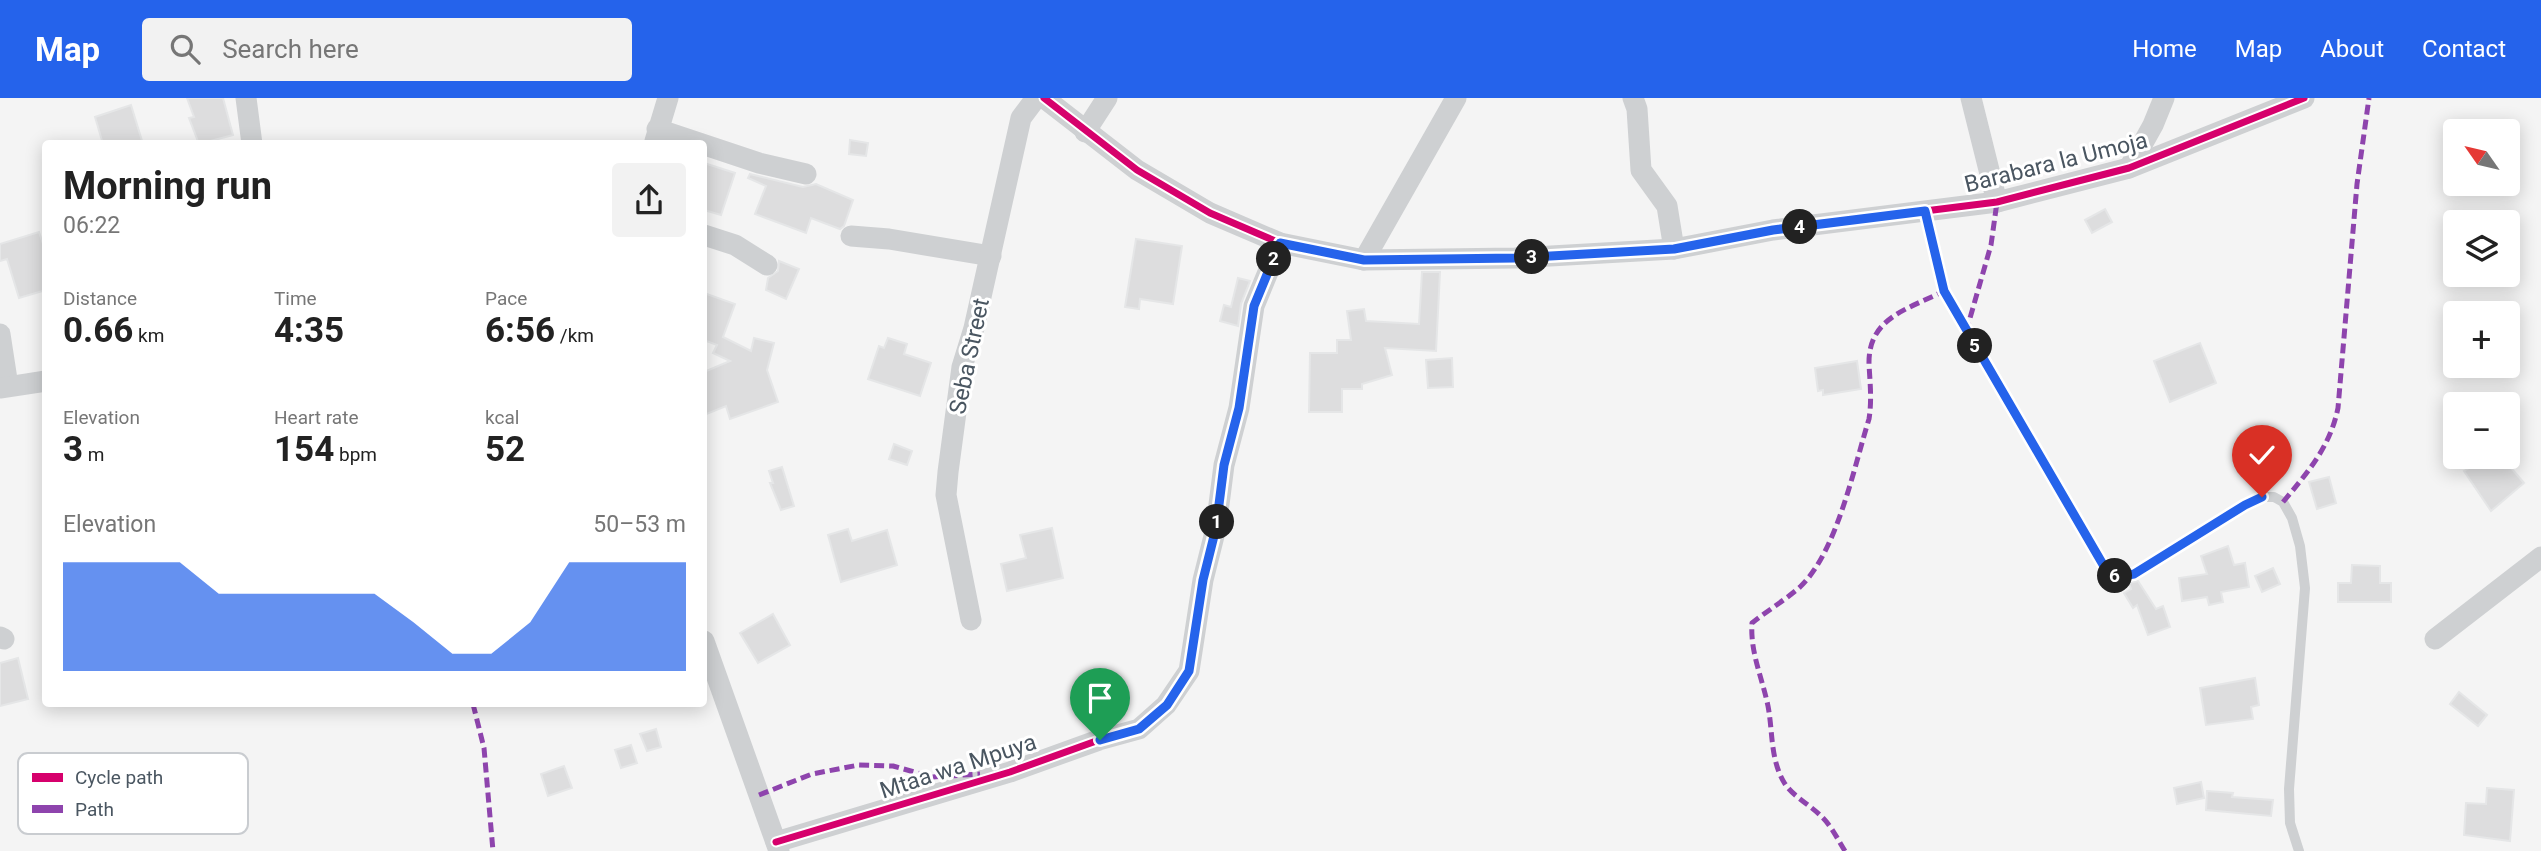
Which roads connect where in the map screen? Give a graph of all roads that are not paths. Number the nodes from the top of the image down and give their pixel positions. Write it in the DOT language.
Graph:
graph roads {
  1 [pos="246,98"];
  2 [pos="668,98"];
  3 [pos="1036,98"];
  4 [pos="1044,98"];
  5 [pos="1107,98"];
  6 [pos="1456,98"];
  7 [pos="1633,98"];
  8 [pos="1970,98"];
  9 [pos="2164,98"];
  10 [pos="2304,98"];
  11 [pos="1085,132"];
  12 [pos="656,136"];
  13 [pos="251,140"];
  14 [pos="707,149"];
  15 [pos="2129,168"];
  16 [pos="806,174"];
  17 [pos="1997,202"];
  18 [pos="1925,211"];
  19 [pos="707,236"];
  20 [pos="851,236"];
  21 [pos="1280,243"];
  22 [pos="1674,249"];
  23 [pos="990,256"];
  24 [pos="1364,260"];
  25 [pos="767,265"];
  26 [pos="0,334"];
  27 [pos="42,382"];
  28 [pos="4,387"];
  29 [pos="2541,557"];
  30 [pos="971,620"];
  31 [pos="2435,639"];
  32 [pos="707,649"];
  33 [pos="778,847"];
  34 [pos="2300,851"];
  1 -- 13 [label="street"];
  2 -- 12 [label="street"];
  3 -- 23 [label="street, Seba Street"];
  4 -- 11 [label="street, Barabara la Umoja"];
  5 -- 11 [label="street"];
  6 -- 24 [label="street"];
  7 -- 22 [label="street"];
  8 -- 17 [label="street"];
  9 -- 15 [label="street"];
  10 -- 15 [label="street, Barabara la Umoja"];
  11 -- 21 [label="street, Barabara la Umoja"];
  14 -- 16 [label="street"];
  15 -- 17 [label="street, Barabara la Umoja"];
  17 -- 18 [label="street, Barabara la Umoja"];
  18 -- 22 [label="street, Barabara la Umoja"];
  18 -- 34 [label="lane"];
  19 -- 25 [label="street"];
  20 -- 23 [label="street"];
  21 -- 24 [label="street, Barabara la Umoja"];
  21 -- 33 [label="street, Mtaa wa Mpuya"];
  22 -- 24 [label="street, Barabara la Umoja"];
  23 -- 30 [label="street, Seba Street"];
  26 -- 28 [label="street"];
  27 -- 28 [label="street"];
  29 -- 31 [label="street"];
  32 -- 33 [label="street"];
}
